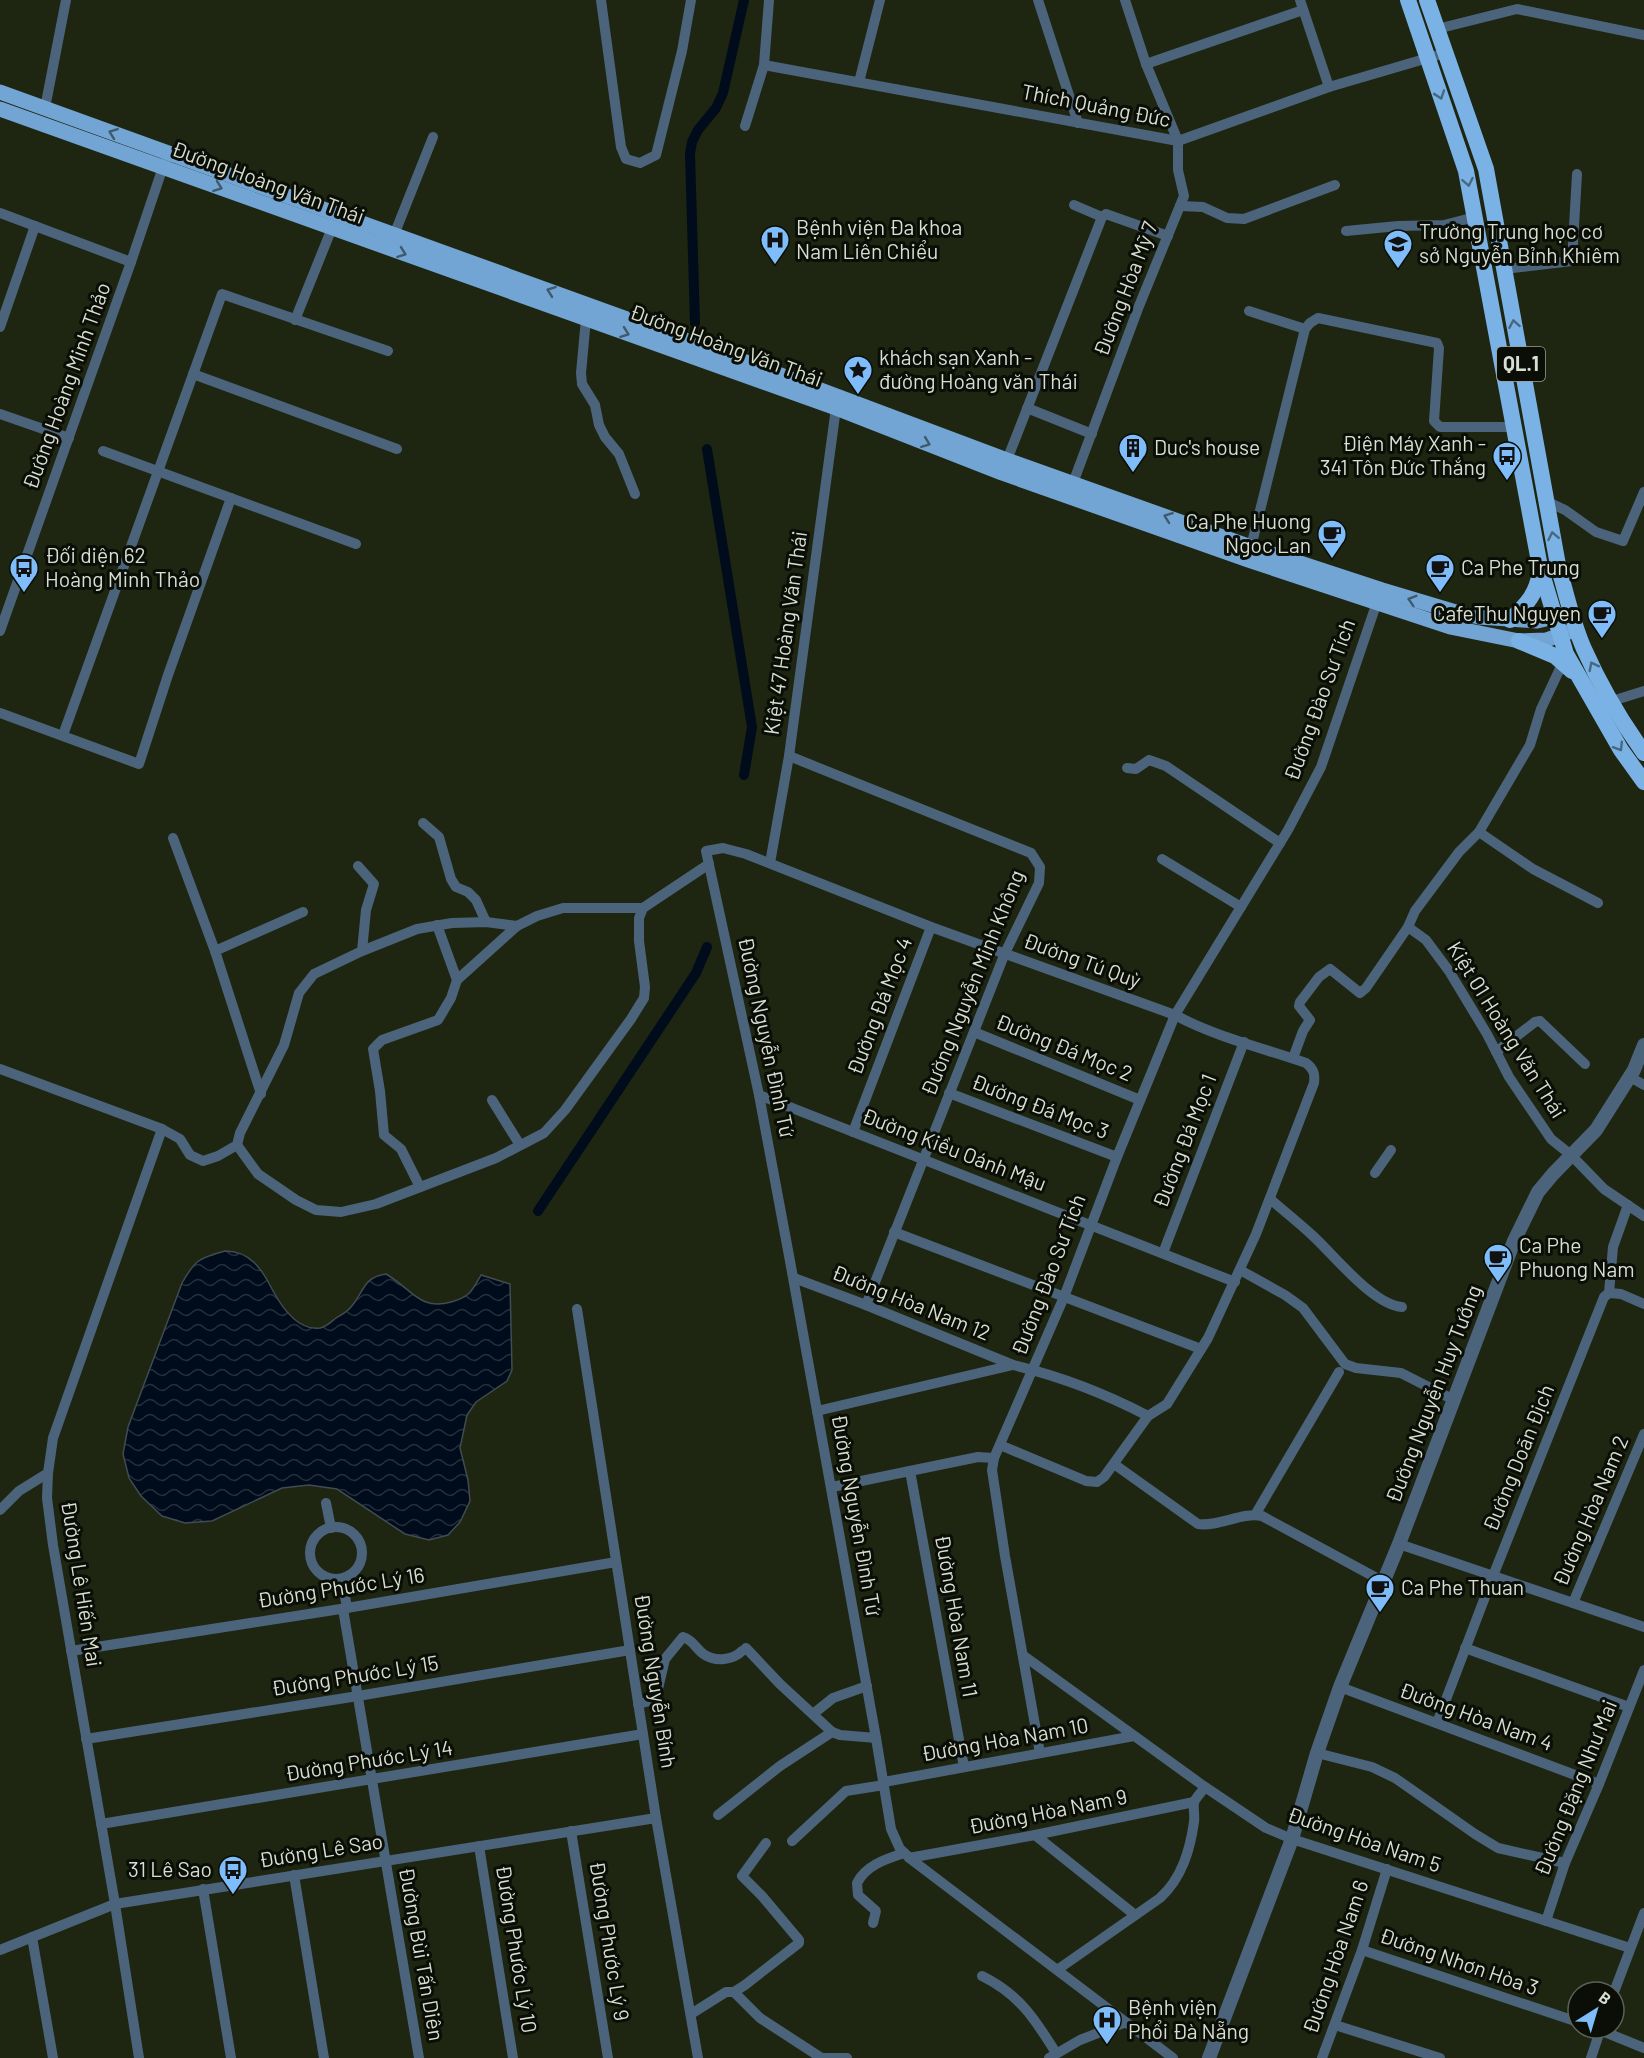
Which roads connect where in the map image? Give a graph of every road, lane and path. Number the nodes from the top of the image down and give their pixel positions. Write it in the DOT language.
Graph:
graph roads {
  1 [pos="66,0"];
  2 [pos="601,0"];
  3 [pos="691,0"];
  4 [pos="769,0"];
  5 [pos="880,0"];
  6 [pos="1038,0"];
  7 [pos="1125,0"];
  8 [pos="1408,0"];
  9 [pos="1427,0"];
  10 [pos="1301,5"];
  11 [pos="1437,29"];
  12 [pos="1644,35"];
  13 [pos="1445,53"];
  14 [pos="1427,58"];
  15 [pos="764,64"];
  16 [pos="1146,64"];
  17 [pos="859,82"];
  18 [pos="1329,87"];
  19 [pos="0,92"];
  20 [pos="45,108"];
  21 [pos="0,109"];
  22 [pos="1078,123"];
  23 [pos="745,126"];
  24 [pos="433,137"];
  25 [pos="1178,141"];
  26 [pos="166,160"];
  27 [pos="1577,174"];
  28 [pos="1335,185"];
  29 [pos="1074,205"];
  30 [pos="1180,207"];
  31 [pos="0,213"];
  32 [pos="1102,217"];
  33 [pos="1475,218"];
  34 [pos="35,226"];
  35 [pos="332,228"];
  36 [pos="1346,231"];
  37 [pos="394,235"];
  38 [pos="1168,236"];
  39 [pos="131,262"];
  40 [pos="1504,269"];
  41 [pos="1249,311"];
  42 [pos="586,319"];
  43 [pos="295,320"];
  44 [pos="0,327"];
  45 [pos="1305,329"];
  46 [pos="388,351"];
  47 [pos="749,370"];
  48 [pos="193,374"];
  49 [pos="836,408"];
  50 [pos="1027,408"];
  51 [pos="0,414"];
  52 [pos="1514,427"];
  53 [pos="1092,434"];
  54 [pos="69,438"];
  55 [pos="397,449"];
  56 [pos="103,451"];
  57 [pos="1007,460"];
  58 [pos="158,471"];
  59 [pos="1073,483"];
  60 [pos="1644,492"];
  61 [pos="635,494"];
  62 [pos="231,498"];
  63 [pos="1546,501"];
  64 [pos="356,544"];
  65 [pos="1251,547"];
  66 [pos="1540,567"];
  67 [pos="1377,602"];
  68 [pos="1510,620"];
  69 [pos="1568,620"];
  70 [pos="0,631"];
  71 [pos="1560,636"];
  72 [pos="1519,640"];
  73 [pos="1563,662"];
  74 [pos="1581,681"];
  75 [pos="1644,691"];
  76 [pos="1611,701"];
  77 [pos="0,713"];
  78 [pos="63,735"];
  79 [pos="1644,753"];
  80 [pos="789,756"];
  81 [pos="1128,768"];
  82 [pos="1644,782"];
  83 [pos="423,823"];
  84 [pos="1479,832"];
  85 [pos="173,838"];
  86 [pos="1280,843"];
  87 [pos="706,851"];
  88 [pos="1162,859"];
  89 [pos="770,863"];
  90 [pos="709,864"];
  91 [pos="358,866"];
  92 [pos="1599,903"];
  93 [pos="1241,907"];
  94 [pos="642,908"];
  95 [pos="303,912"];
  96 [pos="486,922"];
  97 [pos="437,926"];
  98 [pos="517,926"];
  99 [pos="931,927"];
  100 [pos="1408,927"];
  101 [pos="215,951"];
  102 [pos="362,951"];
  103 [pos="1005,954"];
  104 [pos="457,980"];
  105 [pos="1175,1015"];
  106 [pos="974,1032"];
  107 [pos="1244,1042"];
  108 [pos="1644,1045"];
  109 [pos="1496,1052"];
  110 [pos="1293,1058"];
  111 [pos="1585,1064"];
  112 [pos="0,1069"];
  113 [pos="1630,1077"];
  114 [pos="1644,1085"];
  115 [pos="949,1093"];
  116 [pos="261,1094"];
  117 [pos="759,1095"];
  118 [pos="492,1100"];
  119 [pos="1140,1100"];
  120 [pos="162,1129"];
  121 [pos="853,1132"];
  122 [pos="237,1145"];
  123 [pos="520,1145"];
  124 [pos="1391,1150"];
  125 [pos="1571,1155"];
  126 [pos="1117,1157"];
  127 [pos="922,1159"];
  128 [pos="1375,1173"];
  129 [pos="420,1187"];
  130 [pos="1270,1199"];
  131 [pos="1628,1205"];
  132 [pos="1644,1216"];
  133 [pos="1090,1225"];
  134 [pos="894,1232"];
  135 [pos="1163,1253"];
  136 [pos="1240,1270"];
  137 [pos="794,1278"];
  138 [pos="1235,1282"];
  139 [pos="1609,1293"];
  140 [pos="1064,1297"];
  141 [pos="1644,1304"];
  142 [pos="866,1305"];
  143 [pos="1402,1307"];
  144 [pos="577,1309"];
  145 [pos="1201,1349"];
  146 [pos="1013,1365"];
  147 [pos="1034,1370"];
  148 [pos="1339,1372"];
  149 [pos="1454,1400"];
  150 [pos="818,1411"];
  151 [pos="1148,1416"];
  152 [pos="1644,1434"];
  153 [pos="1000,1446"];
  154 [pos="994,1458"];
  155 [pos="1114,1464"];
  156 [pos="910,1471"];
  157 [pos="48,1473"];
  158 [pos="831,1487"];
  159 [pos="326,1503"];
  160 [pos="0,1510"];
  161 [pos="1255,1515"];
  162 [pos="331,1528"];
  163 [pos="1399,1544"];
  164 [pos="616,1562"];
  165 [pos="1493,1576"];
  166 [pos="342,1578"];
  167 [pos="1384,1582"];
  168 [pos="1573,1603"];
  169 [pos="345,1608"];
  170 [pos="1644,1627"];
  171 [pos="1465,1648"];
  172 [pos="630,1650"];
  173 [pos="71,1651"];
  174 [pos="1024,1656"];
  175 [pos="1644,1670"];
  176 [pos="867,1686"];
  177 [pos="1340,1687"];
  178 [pos="358,1696"];
  179 [pos="638,1704"];
  180 [pos="1629,1707"];
  181 [pos="813,1714"];
  182 [pos="1437,1724"];
  183 [pos="832,1732"];
  184 [pos="643,1734"];
  185 [pos="1134,1736"];
  186 [pos="876,1738"];
  187 [pos="86,1739"];
  188 [pos="1040,1753"];
  189 [pos="1317,1753"];
  190 [pos="964,1767"];
  191 [pos="372,1781"];
  192 [pos="884,1784"];
  193 [pos="1599,1784"];
  194 [pos="1205,1787"];
  195 [pos="1194,1802"];
  196 [pos="718,1815"];
  197 [pos="656,1818"];
  198 [pos="101,1824"];
  199 [pos="571,1831"];
  200 [pos="1035,1835"];
  201 [pos="1292,1839"];
  202 [pos="792,1841"];
  203 [pos="766,1843"];
  204 [pos="479,1846"];
  205 [pos="906,1856"];
  206 [pos="386,1861"];
  207 [pos="1565,1863"];
  208 [pos="1387,1869"];
  209 [pos="294,1875"];
  210 [pos="203,1889"];
  211 [pos="115,1904"];
  212 [pos="1644,1913"];
  213 [pos="1135,1915"];
  214 [pos="1546,1921"];
  215 [pos="873,1923"];
  216 [pos="32,1937"];
  217 [pos="1630,1948"];
  218 [pos="0,1950"];
  219 [pos="1362,1950"];
  220 [pos="1057,1970"];
  221 [pos="982,1976"];
  222 [pos="1618,1980"];
  223 [pos="734,1992"];
  224 [pos="691,2014"];
  225 [pos="1566,2018"];
  226 [pos="1126,2022"];
  227 [pos="1335,2025"];
  228 [pos="1596,2040"];
  229 [pos="1625,2040"];
  230 [pos="1644,2048"];
  231 [pos="1053,2056"];
  232 [pos="52,2058"];
  233 [pos="139,2058"];
  234 [pos="231,2058"];
  235 [pos="324,2058"];
  236 [pos="419,2058"];
  237 [pos="513,2058"];
  238 [pos="608,2058"];
  239 [pos="698,2058"];
  240 [pos="818,2058"];
  241 [pos="847,2058"];
  242 [pos="1173,2058"];
  243 [pos="1209,2058"];
  244 [pos="1322,2058"];
  245 [pos="1440,2058"];
  246 [pos="1591,2058"];
  1 -- 20 [label="street"];
  2 -- 3 [label="street"];
  4 -- 15 [label="street"];
  5 -- 17 [label="street"];
  6 -- 22 [label="street"];
  7 -- 16 [label="street"];
  8 -- 14 [label="highway, QL.1"];
  9 -- 11 [label="highway, QL.1"];
  10 -- 16 [label="street"];
  10 -- 18 [label="street"];
  11 -- 12 [label="street"];
  11 -- 13 [label="highway, QL.1"];
  13 -- 14 [label="street, Thích Quảng Đức"];
  13 -- 40 [label="highway, QL.1"];
  14 -- 18 [label="street, Thích Quảng Đức"];
  14 -- 33 [label="highway, QL.1, one-way"];
  15 -- 17 [label="street, Thích Quảng Đức"];
  15 -- 23 [label="street"];
  16 -- 25 [label="street"];
  17 -- 22 [label="street, Thích Quảng Đức"];
  18 -- 25 [label="street, Thích Quảng Đức"];
  19 -- 20 [label="main road, Đường Hoàng Văn Thái"];
  26 -- 20 [label="main road, Đường Hoàng Văn Thái, one-way"];
  21 -- 26 [label="main road, Đường Hoàng Văn Thái"];
  22 -- 25 [label="street, Thích Quảng Đức"];
  24 -- 37 [label="street"];
  25 -- 30 [label="street, Đường Hòa Mỹ 7"];
  26 -- 35 [label="main road, Đường Hoàng Văn Thái, one-way"];
  26 -- 37 [label="main road, Đường Hoàng Văn Thái"];
  26 -- 39 [label="street, Đường Hoàng Minh Thảo"];
  27 -- 40 [label="street"];
  28 -- 30 [label="street"];
  29 -- 32 [label="street"];
  30 -- 38 [label="street, Đường Hòa Mỹ 7"];
  31 -- 34 [label="street"];
  32 -- 38 [label="street"];
  32 -- 50 [label="street"];
  33 -- 36 [label="street"];
  33 -- 52 [label="highway, QL.1"];
  34 -- 39 [label="street"];
  34 -- 44 [label="street"];
  35 -- 42 [label="main road, Đường Hoàng Văn Thái, one-way"];
  35 -- 43 [label="street"];
  47 -- 37 [label="main road, Đường Hoàng Văn Thái, one-way"];
  38 -- 53 [label="street, Đường Hòa Mỹ 7"];
  39 -- 54 [label="street, Đường Hoàng Minh Thảo"];
  63 -- 40 [label="highway, QL.1, one-way"];
  41 -- 45 [label="street"];
  42 -- 47 [label="main road, Đường Hoàng Văn Thái, one-way"];
  42 -- 61 [label="street"];
  43 -- 46 [label="street"];
  43 -- 48 [label="street"];
  45 -- 52 [label="street"];
  45 -- 65 [label="street"];
  47 -- 49 [label="main road, Đường Hoàng Văn Thái"];
  47 -- 57 [label="main road, Đường Hoàng Văn Thái"];
  48 -- 55 [label="street"];
  48 -- 58 [label="street"];
  49 -- 67 [label="main road, Đường Hoàng Văn Thái, one-way"];
  49 -- 80 [label="street, Kiệt 47 Hoàng Văn Thái"];
  50 -- 53 [label="street"];
  50 -- 57 [label="street"];
  51 -- 54 [label="street"];
  52 -- 66 [label="highway, QL.1"];
  53 -- 59 [label="street, Đường Hòa Mỹ 7"];
  54 -- 70 [label="street, Đường Hoàng Minh Thảo"];
  56 -- 58 [label="street"];
  57 -- 59 [label="main road, Đường Hoàng Văn Thái"];
  58 -- 62 [label="street"];
  58 -- 78 [label="street"];
  65 -- 59 [label="main road, Đường Hoàng Văn Thái, one-way"];
  60 -- 63 [label="street"];
  62 -- 64 [label="street"];
  62 -- 78 [label="street"];
  69 -- 63 [label="highway, QL.1, one-way"];
  68 -- 65 [label="main road, Đường Hoàng Văn Thái, one-way"];
  66 -- 68 [label="highway"];
  66 -- 69 [label="highway, QL.1"];
  67 -- 72 [label="main road, Đường Hoàng Văn Thái"];
  67 -- 86 [label="street, Đường Đào Sư Tích"];
  68 -- 69 [label="main road, Đường Hoàng Văn Thái"];
  69 -- 71 [label="highway, QL.1"];
  76 -- 69 [label="highway, QL.1, one-way"];
  71 -- 72 [label="main road, Đường Hoàng Văn Thái"];
  71 -- 74 [label="highway, QL.1"];
  72 -- 73 [label="highway"];
  73 -- 74 [label="highway"];
  73 -- 84 [label="street"];
  74 -- 82 [label="highway, QL.1, one-way"];
  75 -- 76 [label="street"];
  76 -- 79 [label="highway, QL.1"];
  77 -- 78 [label="street"];
  80 -- 89 [label="street, Kiệt 47 Hoàng Văn Thái"];
  80 -- 103 [label="street, Đường Nguyễn Minh Không"];
  81 -- 86 [label="street"];
  83 -- 96 [label="street"];
  84 -- 92 [label="street"];
  84 -- 100 [label="street"];
  85 -- 101 [label="street"];
  86 -- 93 [label="street, Đường Đào Sư Tích"];
  87 -- 89 [label="street, Đường Tú Quỳ"];
  87 -- 90 [label="street, Đường Nguyễn Đình Tứ"];
  88 -- 93 [label="street"];
  89 -- 99 [label="street, Đường Tú Quỳ"];
  90 -- 94 [label="street"];
  90 -- 117 [label="street, Đường Nguyễn Đình Tứ"];
  91 -- 102 [label="street"];
  93 -- 105 [label="street, Đường Đào Sư Tích"];
  94 -- 98 [label="street"];
  94 -- 123 [label="street"];
  95 -- 101 [label="street"];
  96 -- 97 [label="street"];
  96 -- 98 [label="street"];
  97 -- 102 [label="street"];
  97 -- 104 [label="street"];
  98 -- 104 [label="street"];
  99 -- 103 [label="street, Đường Tú Quỳ"];
  99 -- 121 [label="street, Đường Đá Mọc 4"];
  100 -- 109 [label="street, Kiệt 01 Hoàng Văn Thái"];
  100 -- 110 [label="street"];
  101 -- 116 [label="street"];
  102 -- 116 [label="street"];
  103 -- 105 [label="street, Đường Tú Quỳ"];
  103 -- 106 [label="street, Đường Nguyễn Minh Không"];
  104 -- 129 [label="street"];
  105 -- 107 [label="street, Đường Tú Quỳ"];
  105 -- 119 [label="street, Đường Đào Sư Tích"];
  106 -- 115 [label="street, Đường Nguyễn Minh Không"];
  106 -- 119 [label="street, Đường Đá Mọc 2"];
  107 -- 110 [label="street, Đường Tú Quỳ"];
  107 -- 135 [label="street, Đường Đá Mọc 1"];
  108 -- 113 [label="street, Đường Nguyễn Huy Tưởng"];
  109 -- 111 [label="street"];
  109 -- 125 [label="street, Kiệt 01 Hoàng Văn Thái"];
  110 -- 130 [label="street, Đường Tú Quỳ"];
  112 -- 120 [label="street"];
  113 -- 114 [label="street"];
  113 -- 125 [label="street, Đường Nguyễn Huy Tưởng"];
  115 -- 126 [label="street, Đường Đá Mọc 3"];
  115 -- 127 [label="street, Đường Nguyễn Minh Không"];
  116 -- 122 [label="street"];
  117 -- 121 [label="street, Đường Kiều Oánh Mậu"];
  117 -- 137 [label="street, Đường Nguyễn Đình Tứ"];
  118 -- 123 [label="street"];
  119 -- 126 [label="street, Đường Đào Sư Tích"];
  120 -- 122 [label="street"];
  120 -- 157 [label="street, Đường Lê Hiến Mai"];
  121 -- 127 [label="street, Đường Kiều Oánh Mậu"];
  122 -- 129 [label="street"];
  123 -- 129 [label="street"];
  124 -- 128 [label="street"];
  125 -- 131 [label="street, Kiệt 01 Hoàng Văn Thái"];
  125 -- 149 [label="street, Đường Nguyễn Huy Tưởng"];
  126 -- 133 [label="street, Đường Đào Sư Tích"];
  127 -- 133 [label="street, Đường Kiều Oánh Mậu"];
  127 -- 134 [label="street, Đường Nguyễn Minh Không"];
  130 -- 136 [label="street, Đường Tú Quỳ"];
  130 -- 143 [label="street"];
  131 -- 132 [label="street, Kiệt 01 Hoàng Văn Thái"];
  131 -- 139 [label="street, Đường Doãn Địch"];
  133 -- 135 [label="street, Đường Kiều Oánh Mậu"];
  133 -- 140 [label="street, Đường Đào Sư Tích"];
  134 -- 140 [label="street"];
  134 -- 142 [label="street, Đường Nguyễn Minh Không"];
  135 -- 138 [label="street, Đường Kiều Oánh Mậu"];
  136 -- 138 [label="street, Đường Tú Quỳ"];
  136 -- 149 [label="street"];
  137 -- 142 [label="street, Đường Hòa Nam 12"];
  137 -- 150 [label="street, Đường Nguyễn Đình Tứ"];
  138 -- 145 [label="street, Đường Tú Quỳ"];
  139 -- 141 [label="street"];
  139 -- 165 [label="street, Đường Doãn Địch"];
  140 -- 145 [label="street"];
  140 -- 147 [label="street, Đường Đào Sư Tích"];
  142 -- 146 [label="street, Đường Hòa Nam 12"];
  144 -- 164 [label="street, Đường Nguyễn Bính"];
  145 -- 151 [label="street, Đường Tú Quỳ"];
  146 -- 147 [label="street, Đường Hòa Nam 12"];
  146 -- 150 [label="street"];
  147 -- 151 [label="street, Đường Hòa Nam 12"];
  147 -- 153 [label="street, Đường Đào Sư Tích"];
  148 -- 161 [label="street"];
  149 -- 163 [label="street, Đường Nguyễn Huy Tưởng"];
  150 -- 158 [label="street, Đường Nguyễn Đình Tứ"];
  151 -- 155 [label="street, Đường Tú Quỳ"];
  152 -- 168 [label="street, Đường Hòa Nam 2"];
  153 -- 154 [label="street, Đường Đào Sư Tích"];
  153 -- 155 [label="street, Đường Tú Quỳ"];
  154 -- 156 [label="street"];
  154 -- 174 [label="street, Đường Đào Sư Tích"];
  155 -- 161 [label="street"];
  156 -- 158 [label="street"];
  156 -- 190 [label="street, Đường Hòa Nam 11"];
  157 -- 160 [label="street"];
  157 -- 173 [label="street, Đường Lê Hiến Mai"];
  158 -- 176 [label="street, Đường Nguyễn Đình Tứ"];
  159 -- 162 [label="street"];
  161 -- 167 [label="street"];
  162 -- 166 [label="street"];
  162 -- 166 [label="street"];
  163 -- 165 [label="street"];
  163 -- 167 [label="street, Đường Nguyễn Huy Tưởng"];
  164 -- 169 [label="street, Đường Phước Lý 16"];
  164 -- 172 [label="street, Đường Nguyễn Bính"];
  165 -- 168 [label="street"];
  165 -- 171 [label="street, Đường Doãn Địch"];
  166 -- 169 [label="street, Đường Bùi Tấn Diên"];
  167 -- 177 [label="street, Đường Nguyễn Huy Tưởng"];
  168 -- 170 [label="street"];
  169 -- 173 [label="street, Đường Phước Lý 16"];
  169 -- 178 [label="street, Đường Bùi Tấn Diên"];
  171 -- 180 [label="street"];
  171 -- 182 [label="street, Đường Doãn Địch"];
  172 -- 178 [label="street, Đường Phước Lý 15"];
  172 -- 179 [label="street, Đường Nguyễn Bính"];
  173 -- 187 [label="street, Đường Lê Hiến Mai"];
  174 -- 185 [label="street, Đường Hòa Nam 5"];
  174 -- 188 [label="street, Đường Đào Sư Tích"];
  175 -- 180 [label="street, Đường Đặng Như Mai"];
  176 -- 181 [label="street"];
  176 -- 186 [label="street, Đường Nguyễn Đình Tứ"];
  177 -- 182 [label="street, Đường Hòa Nam 4"];
  177 -- 189 [label="street, Đường Nguyễn Huy Tưởng"];
  178 -- 187 [label="street, Đường Phước Lý 15"];
  178 -- 191 [label="street, Đường Bùi Tấn Diên"];
  179 -- 181 [label="street"];
  179 -- 184 [label="street, Đường Nguyễn Bính"];
  180 -- 193 [label="street, Đường Đặng Như Mai"];
  181 -- 183 [label="street"];
  182 -- 193 [label="street, Đường Hòa Nam 4"];
  183 -- 186 [label="street"];
  183 -- 196 [label="street"];
  184 -- 191 [label="street, Đường Phước Lý 14"];
  184 -- 197 [label="street, Đường Nguyễn Bính"];
  185 -- 188 [label="street, Đường Hòa Nam 10"];
  185 -- 194 [label="street, Đường Hòa Nam 5"];
  186 -- 192 [label="street, Đường Nguyễn Đình Tứ"];
  187 -- 198 [label="street, Đường Lê Hiến Mai"];
  188 -- 190 [label="street, Đường Hòa Nam 10"];
  189 -- 201 [label="street, Đường Nguyễn Huy Tưởng"];
  189 -- 207 [label="street"];
  190 -- 192 [label="street, Đường Hòa Nam 10"];
  191 -- 198 [label="street, Đường Phước Lý 14"];
  191 -- 206 [label="street, Đường Bùi Tấn Diên"];
  192 -- 202 [label="street, Đường Hòa Nam 10"];
  192 -- 205 [label="street, Đường Nguyễn Đình Tứ"];
  193 -- 207 [label="street, Đường Đặng Như Mai"];
  194 -- 195 [label="street"];
  194 -- 201 [label="street, Đường Hòa Nam 5"];
  195 -- 200 [label="street, Đường Hòa Nam 9"];
  195 -- 213 [label="street"];
  197 -- 199 [label="street, Đường Lê Sao"];
  197 -- 224 [label="street, Đường Nguyễn Bính"];
  198 -- 211 [label="street, Đường Lê Hiến Mai"];
  199 -- 204 [label="street, Đường Lê Sao"];
  199 -- 238 [label="street, Đường Phước Lý 9"];
  200 -- 205 [label="street, Đường Hòa Nam 9"];
  200 -- 213 [label="street"];
  201 -- 208 [label="street, Đường Hòa Nam 5"];
  201 -- 243 [label="street, Đường Nguyễn Huy Tưởng"];
  203 -- 223 [label="street"];
  204 -- 206 [label="street, Đường Lê Sao"];
  204 -- 237 [label="street, Đường Phước Lý 10"];
  205 -- 215 [label="street, Đường Hòa Nam 9"];
  205 -- 220 [label="street, Đường Nguyễn Đình Tứ"];
  206 -- 209 [label="street, Đường Lê Sao"];
  206 -- 236 [label="street, Đường Bùi Tấn Diên"];
  207 -- 214 [label="street, Đường Đặng Như Mai"];
  208 -- 214 [label="street, Đường Hòa Nam 5"];
  208 -- 219 [label="street, Đường Hòa Nam 6"];
  209 -- 210 [label="street, Đường Lê Sao"];
  209 -- 235 [label="street"];
  210 -- 211 [label="street, Đường Lê Sao"];
  210 -- 234 [label="street"];
  211 -- 216 [label="street, Đường Lê Sao"];
  211 -- 233 [label="street, Đường Lê Hiến Mai"];
  212 -- 217 [label="street"];
  213 -- 220 [label="street"];
  214 -- 217 [label="street, Đường Hòa Nam 5"];
  216 -- 218 [label="street, Đường Lê Sao"];
  216 -- 232 [label="street"];
  217 -- 222 [label="street"];
  219 -- 225 [label="street, Đường Nhơn Hòa 3"];
  219 -- 227 [label="street, Đường Hòa Nam 6"];
  220 -- 226 [label="street, Đường Nguyễn Đình Tứ"];
  221 -- 231 [label="street"];
  223 -- 224 [label="street"];
  223 -- 240 [label="street"];
  224 -- 239 [label="street, Đường Nguyễn Bính"];
  226 -- 231 [label="street"];
  226 -- 242 [label="street, Đường Nguyễn Đình Tứ"];
  227 -- 244 [label="street, Đường Hòa Nam 6"];
  227 -- 245 [label="street"];
  228 -- 246 [label="street"];
  229 -- 230 [label="street"];
  240 -- 241 [label="street"];
}
